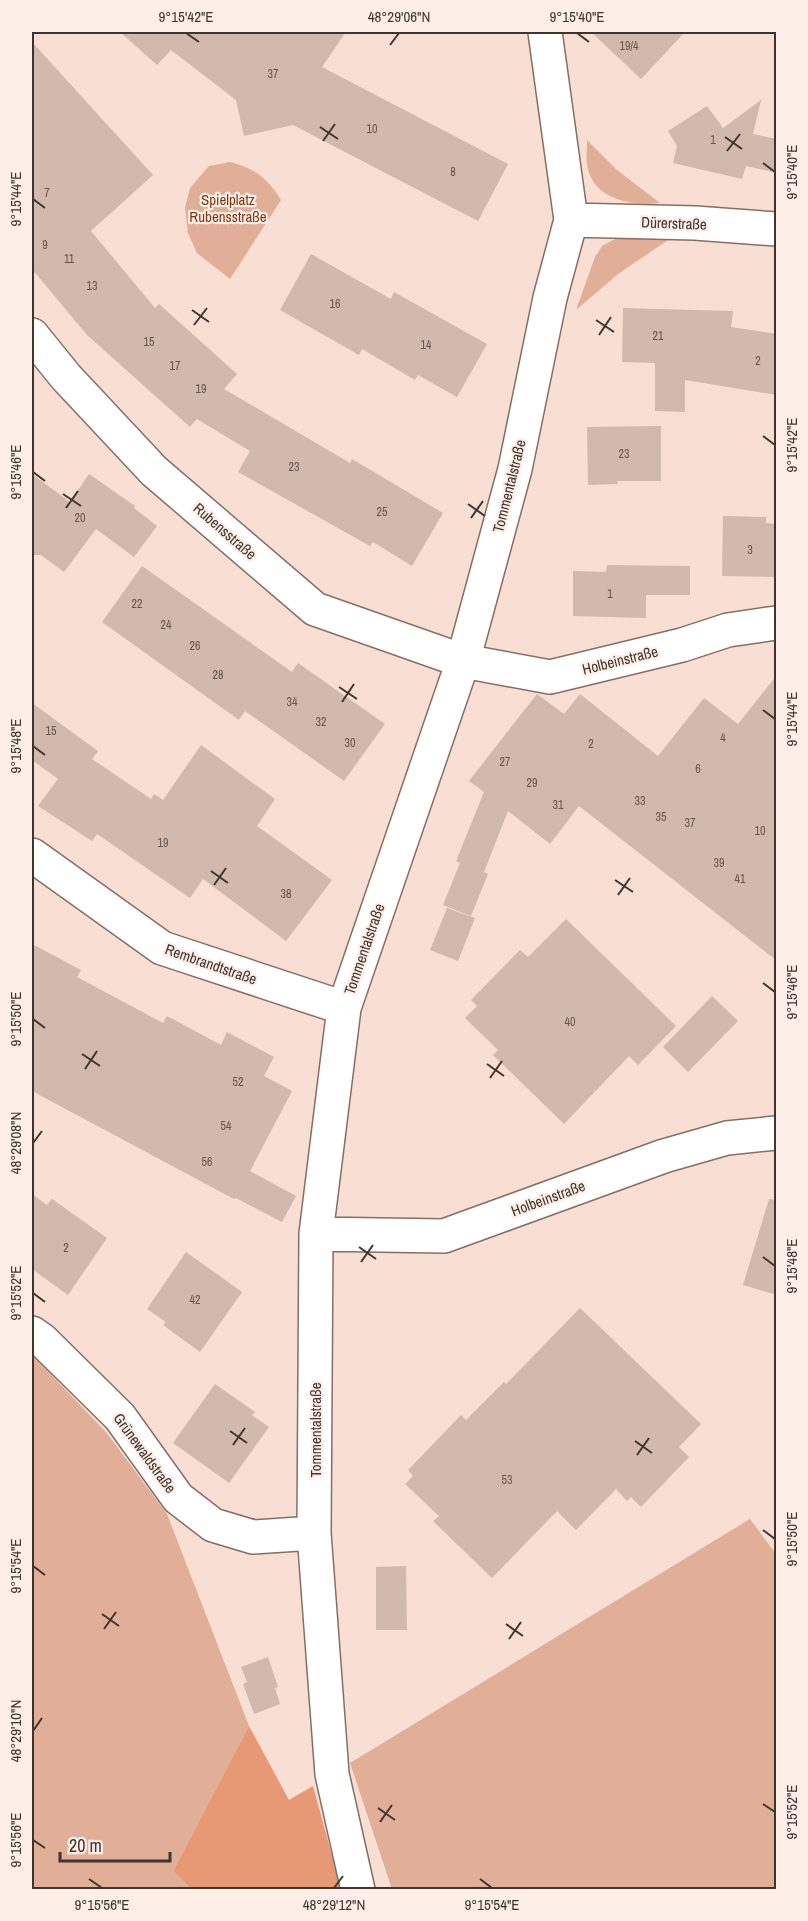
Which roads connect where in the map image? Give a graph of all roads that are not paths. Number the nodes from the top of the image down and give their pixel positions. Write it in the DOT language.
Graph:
graph roads {
  1 [pos="545,32"];
  2 [pos="570,220"];
  3 [pos="777,229"];
  4 [pos="32,335"];
  5 [pos="777,623"];
  6 [pos="463,661"];
  7 [pos="32,855"];
  8 [pos="344,1008"];
  9 [pos="777,1133"];
  10 [pos="316,1234"];
  11 [pos="32,1333"];
  12 [pos="314,1533"];
  13 [pos="358,1890"];
  1 -- 2 [label="street, Tommentalstraße"];
  2 -- 3 [label="street, Dürerstraße"];
  2 -- 6 [label="street, Tommentalstraße"];
  4 -- 6 [label="street, Rubensstraße"];
  5 -- 6 [label="street, Holbeinstraße"];
  6 -- 8 [label="street, Tommentalstraße"];
  7 -- 8 [label="street, Rembrandtstraße"];
  8 -- 10 [label="street, Tommentalstraße"];
  9 -- 10 [label="street, Holbeinstraße"];
  10 -- 12 [label="street, Tommentalstraße"];
  11 -- 12 [label="street, Grünewaldstraße"];
  12 -- 13 [label="street, Tommentalstraße"];
}
